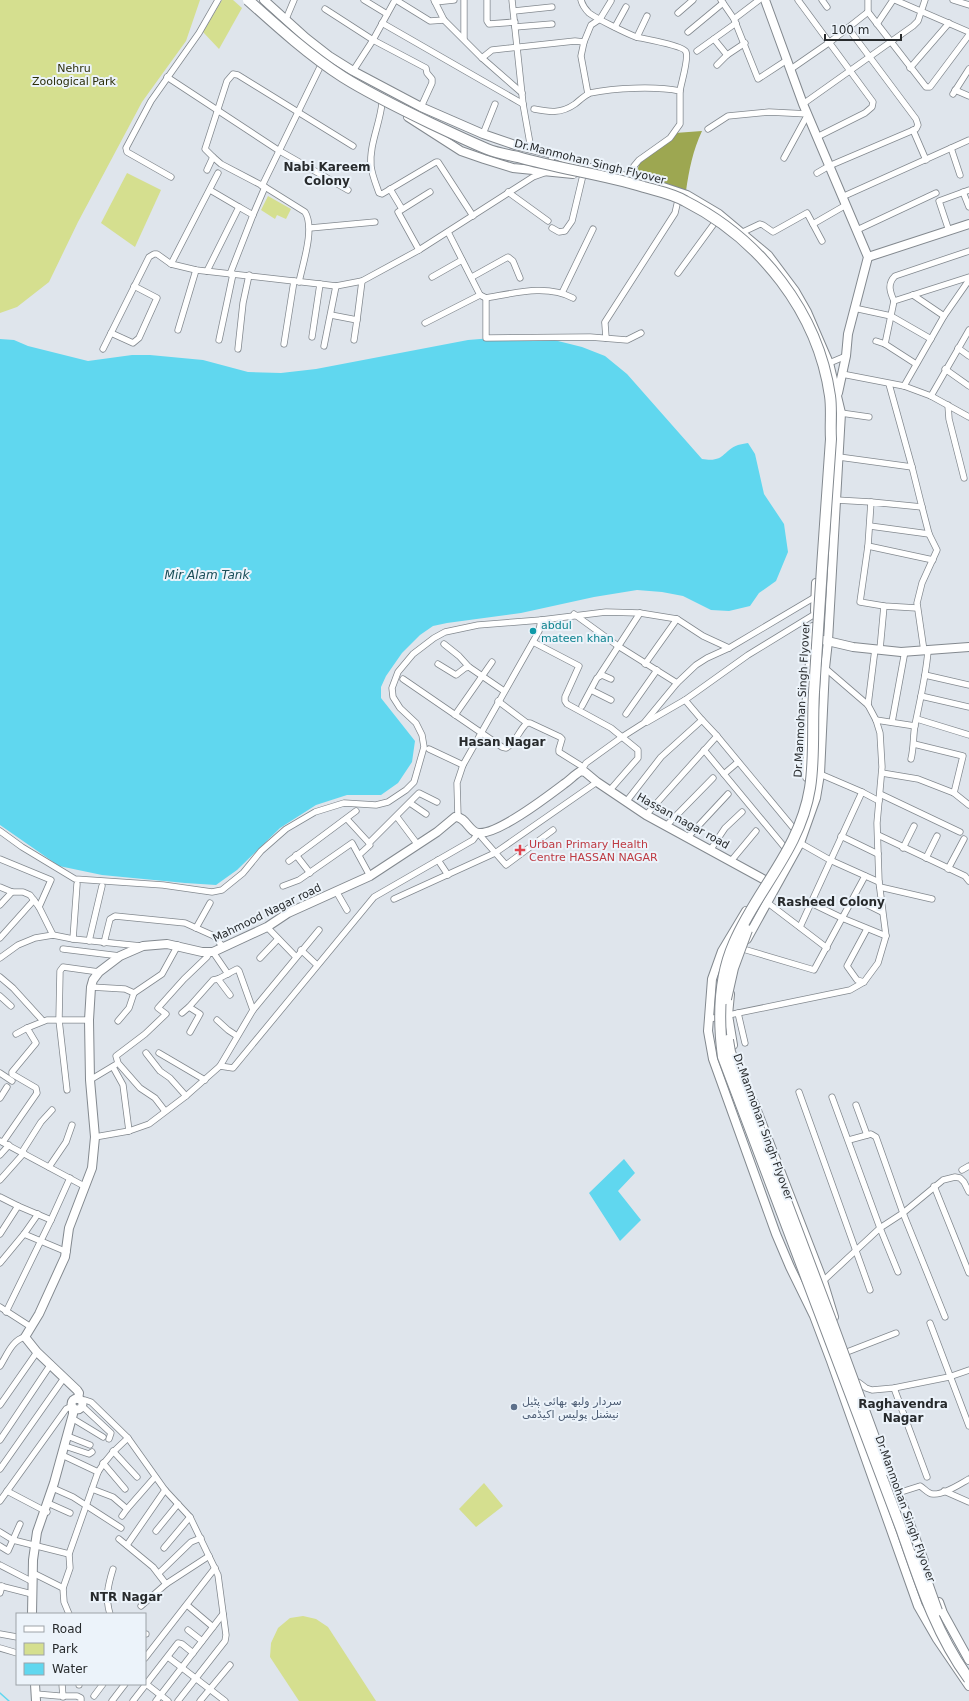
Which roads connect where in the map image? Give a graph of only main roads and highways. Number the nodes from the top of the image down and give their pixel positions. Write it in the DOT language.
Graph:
graph roads {
  1 [pos="248,0"];
  2 [pos="254,0"];
  3 [pos="969,1667"];
  4 [pos="969,1679"];
  1 -- 4 [label="highway, Dr.Manmohan Singh Flyover, bridge"];
  2 -- 3 [label="highway, Dr.Manmohan Singh Flyover, bridge"];
}
